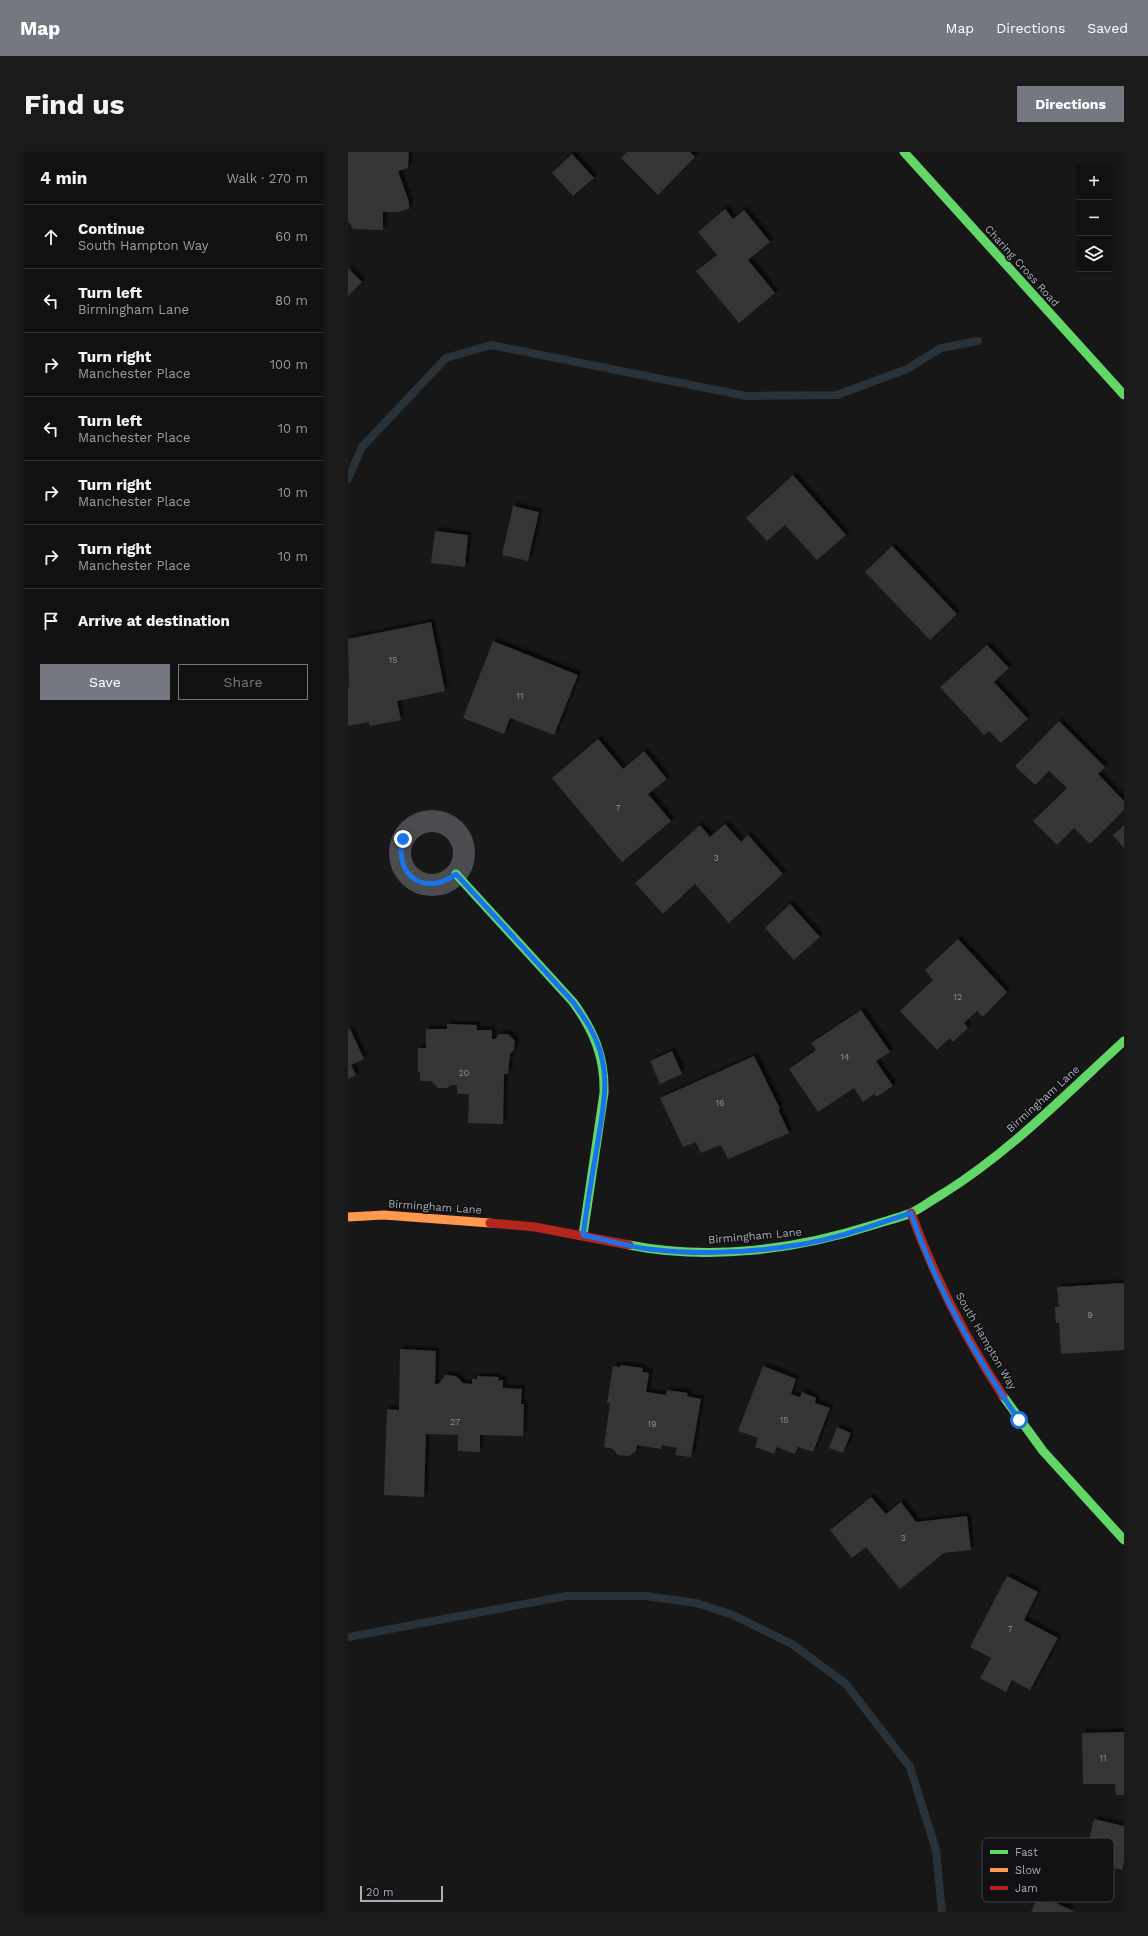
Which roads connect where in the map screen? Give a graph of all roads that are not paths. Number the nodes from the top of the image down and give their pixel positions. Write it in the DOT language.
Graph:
graph roads {
  1 [pos="904,152"];
  2 [pos="1124,395"];
  3 [pos="456,874"];
  4 [pos="1124,1041"];
  5 [pos="911,1213"];
  6 [pos="348,1217"];
  7 [pos="583,1235"];
  8 [pos="1124,1540"];
  1 -- 2 [label="street, Charing Cross Road"];
  3 -- 7 [label="street"];
  4 -- 5 [label="street, Birmingham Lane"];
  5 -- 7 [label="street, Birmingham Lane"];
  5 -- 8 [label="street, South Hampton Way"];
  6 -- 7 [label="street, Birmingham Lane"];
}
